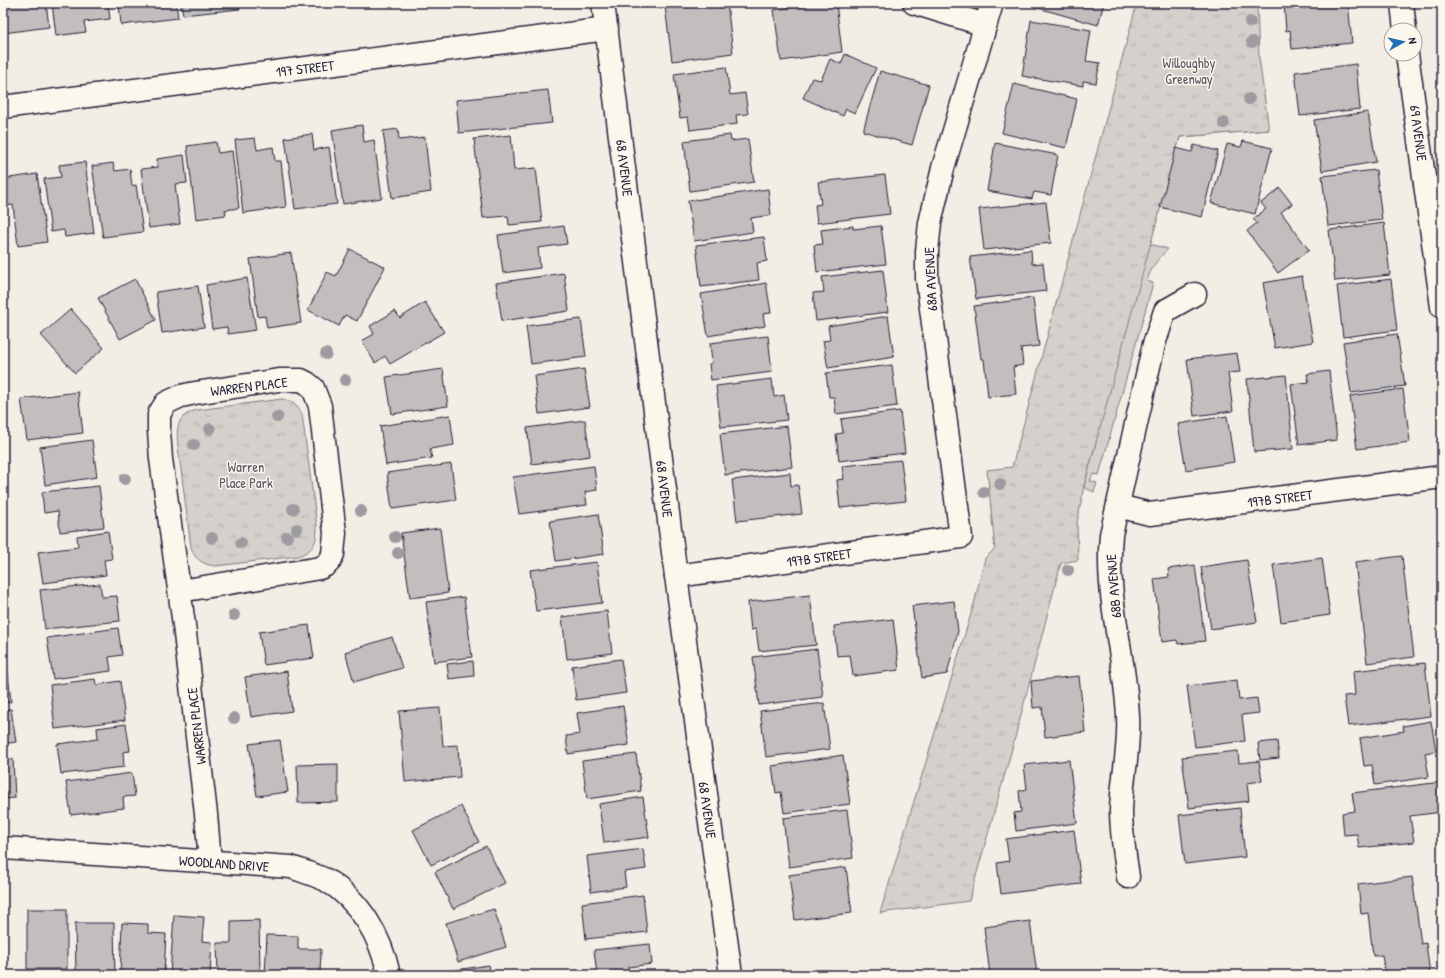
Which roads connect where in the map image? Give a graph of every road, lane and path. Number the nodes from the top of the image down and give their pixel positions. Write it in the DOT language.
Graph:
graph roads {
  1 [pos="603,3"];
  2 [pos="914,3"];
  3 [pos="992,3"];
  4 [pos="1402,3"];
  5 [pos="1404,22"];
  6 [pos="985,25"];
  7 [pos="607,29"];
  8 [pos="1410,62"];
  9 [pos="3,107"];
  10 [pos="1434,188"];
  11 [pos="1195,294"];
  12 [pos="1442,307"];
  13 [pos="1442,476"];
  14 [pos="1118,506"];
  15 [pos="961,537"];
  16 [pos="676,576"];
  17 [pos="180,590"];
  18 [pos="3,848"];
  19 [pos="210,862"];
  20 [pos="1128,877"];
  21 [pos="389,975"];
  22 [pos="731,975"];
  1 -- 7 [label="street, 68 AVENUE"];
  2 -- 6 [label="street"];
  3 -- 6 [label="street, 68A AVENUE"];
  4 -- 5 [label="street"];
  6 -- 15 [label="street, 68A AVENUE"];
  7 -- 9 [label="street, 197 STREET"];
  7 -- 16 [label="street, 68 AVENUE"];
  8 -- 10 [label="street, 69 AVENUE"];
  10 -- 12 [label="street, 69 AVENUE"];
  11 -- 14 [label="street, 68B AVENUE"];
  13 -- 14 [label="street, 197B STREET"];
  14 -- 20 [label="street, 68B AVENUE"];
  15 -- 16 [label="street, 197B STREET"];
  16 -- 22 [label="street, 68 AVENUE"];
  17 -- 17 [label="street, WARREN PLACE"];
  17 -- 19 [label="street, WARREN PLACE"];
  18 -- 19 [label="street, WOODLAND DRIVE"];
  19 -- 21 [label="street, WOODLAND DRIVE"];
}
